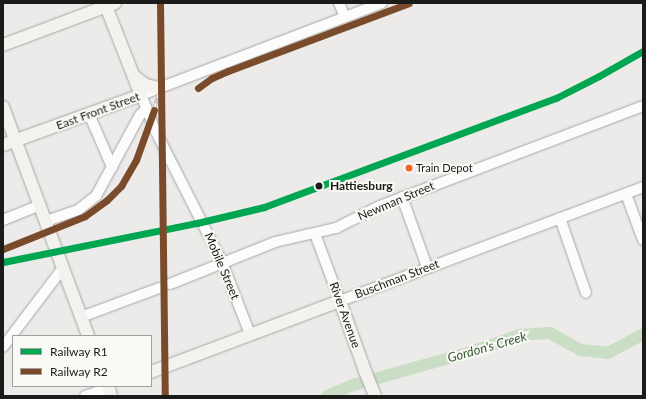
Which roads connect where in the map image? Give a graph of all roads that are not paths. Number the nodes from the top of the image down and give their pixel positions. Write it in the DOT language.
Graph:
graph roads {
  1 [pos="339,3"];
  2 [pos="382,3"];
  3 [pos="109,4"];
  4 [pos="344,17"];
  5 [pos="3,45"];
  6 [pos="134,76"];
  7 [pos="158,88"];
  8 [pos="142,95"];
  9 [pos="643,106"];
  10 [pos="3,107"];
  11 [pos="146,109"];
  12 [pos="89,114"];
  13 [pos="16,141"];
  14 [pos="3,145"];
  15 [pos="112,167"];
  16 [pos="643,187"];
  17 [pos="626,194"];
  18 [pos="402,198"];
  19 [pos="40,206"];
  20 [pos="560,218"];
  21 [pos="3,220"];
  22 [pos="46,221"];
  23 [pos="315,234"];
  24 [pos="643,240"];
  25 [pos="222,262"];
  26 [pos="427,267"];
  27 [pos="63,268"];
  28 [pos="170,284"];
  29 [pos="159,288"];
  30 [pos="586,293"];
  31 [pos="340,301"];
  32 [pos="81,318"];
  33 [pos="250,334"];
  34 [pos="12,335"];
  35 [pos="12,335"];
  36 [pos="88,335"];
  37 [pos="3,347"];
  38 [pos="152,372"];
  39 [pos="110,389"];
  40 [pos="374,394"];
  41 [pos="85,396"];
  1 -- 4 [label="street"];
  2 -- 4 [label="street, East Front Street"];
  3 -- 5 [label="main road"];
  3 -- 6 [label="main road, Mobile Street"];
  4 -- 7 [label="street, East Front Street"];
  6 -- 7 [label="main road"];
  6 -- 8 [label="main road, Mobile Street"];
  7 -- 8 [label="street, East Front Street"];
  8 -- 11 [label="street, Mobile Street"];
  8 -- 12 [label="main road, East Front Street"];
  9 -- 18 [label="street, Newman Street"];
  10 -- 13 [label="main road"];
  11 -- 15 [label="street"];
  11 -- 25 [label="street, Mobile Street"];
  12 -- 13 [label="main road, East Front Street"];
  12 -- 15 [label="street"];
  13 -- 14 [label="main road, East Front Street"];
  13 -- 19 [label="main road"];
  15 -- 22 [label="street"];
  16 -- 17 [label="street, Buschman Street"];
  17 -- 20 [label="street, Buschman Street"];
  17 -- 24 [label="street"];
  18 -- 23 [label="street, Newman Street"];
  18 -- 26 [label="street"];
  19 -- 21 [label="street"];
  19 -- 22 [label="main road"];
  20 -- 26 [label="street, Buschman Street"];
  20 -- 30 [label="street"];
  22 -- 27 [label="main road"];
  23 -- 25 [label="street, Newman Street"];
  23 -- 31 [label="street, River Avenue"];
  25 -- 28 [label="street, Newman Street"];
  25 -- 33 [label="street, Mobile Street"];
  26 -- 31 [label="street, Buschman Street"];
  27 -- 32 [label="main road"];
  27 -- 34 [label="street"];
  29 -- 32 [label="street"];
  31 -- 33 [label="main road, Buschman Street"];
  31 -- 40 [label="main road, River Avenue"];
  32 -- 36 [label="main road"];
  33 -- 38 [label="main road, Buschman Street"];
  35 -- 37 [label="street"];
  39 -- 41 [label="street"];
}
